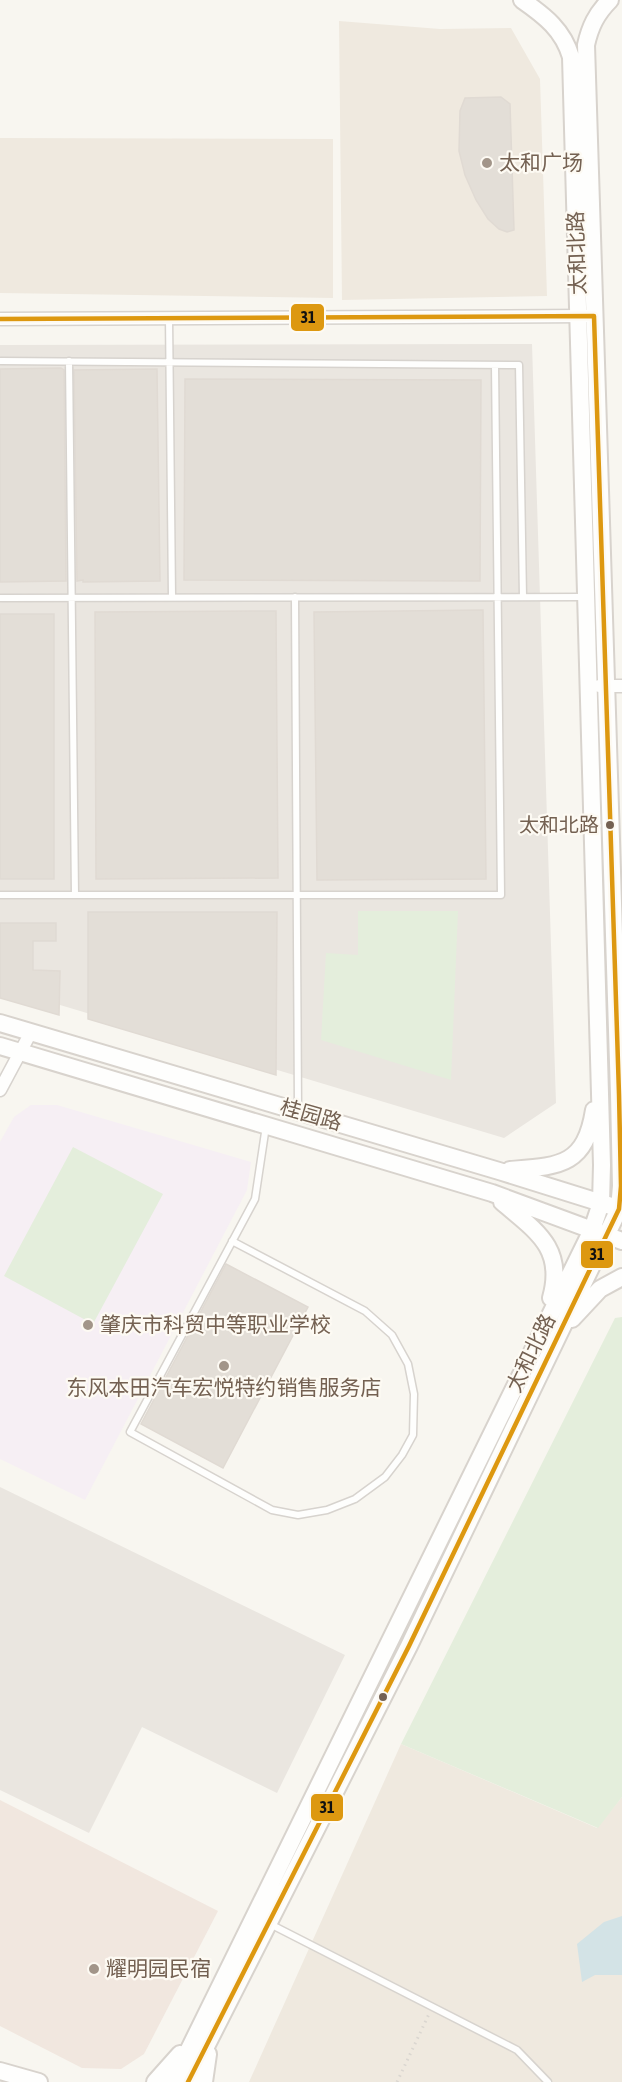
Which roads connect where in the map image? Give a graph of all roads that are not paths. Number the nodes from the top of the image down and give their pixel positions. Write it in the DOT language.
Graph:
graph roads {
  1 [pos="522,0"];
  2 [pos="610,0"];
  3 [pos="587,316"];
  4 [pos="169,318"];
  5 [pos="0,319"];
  6 [pos="0,361"];
  7 [pos="69,361"];
  8 [pos="170,362"];
  9 [pos="495,365"];
  10 [pos="72,597"];
  11 [pos="172,597"];
  12 [pos="295,597"];
  13 [pos="498,597"];
  14 [pos="523,597"];
  15 [pos="596,597"];
  16 [pos="0,598"];
  17 [pos="606,686"];
  18 [pos="0,895"];
  19 [pos="75,895"];
  20 [pos="297,895"];
  21 [pos="0,1023"];
  22 [pos="31,1032"];
  23 [pos="0,1046"];
  24 [pos="19,1052"];
  25 [pos="600,1077"];
  26 [pos="0,1090"];
  27 [pos="621,1096"];
  28 [pos="298,1111"];
  29 [pos="266,1126"];
  30 [pos="499,1171"];
  31 [pos="492,1193"];
  32 [pos="601,1203"];
  33 [pos="621,1209"];
  34 [pos="607,1236"];
  35 [pos="232,1241"];
  36 [pos="622,1277"];
  37 [pos="561,1331"];
  38 [pos="541,1333"];
  39 [pos="262,1920"];
  40 [pos="203,2038"];
  41 [pos="0,2071"];
  42 [pos="20,2082"];
  43 [pos="39,2082"];
  44 [pos="155,2082"];
  45 [pos="173,2082"];
  46 [pos="188,2082"];
  47 [pos="204,2082"];
  48 [pos="548,2082"];
  1 -- 3 [label="main road, 太和北路"];
  2 -- 3 [label="main road, 太和北路"];
  3 -- 4 [label="street"];
  3 -- 15 [label="main road, 太和北路"];
  4 -- 5 [label="street"];
  4 -- 8 [label="lane"];
  6 -- 7 [label="lane"];
  7 -- 8 [label="lane"];
  7 -- 10 [label="lane"];
  8 -- 9 [label="lane"];
  8 -- 11 [label="lane"];
  9 -- 13 [label="lane"];
  9 -- 14 [label="lane"];
  10 -- 11 [label="lane"];
  10 -- 16 [label="lane"];
  10 -- 19 [label="lane"];
  11 -- 12 [label="lane"];
  12 -- 13 [label="lane"];
  12 -- 20 [label="lane"];
  13 -- 14 [label="lane"];
  13 -- 20 [label="lane"];
  14 -- 15 [label="lane"];
  15 -- 17 [label="main road, 太和北路"];
  17 -- 25 [label="main road, 太和北路"];
  17 -- 27 [label="main road, 太和北路"];
  18 -- 19 [label="lane"];
  19 -- 20 [label="lane"];
  20 -- 28 [label="lane"];
  21 -- 22 [label="main road, 桂园路"];
  22 -- 24 [label="street"];
  22 -- 28 [label="main road, 桂园路"];
  23 -- 24 [label="main road"];
  24 -- 26 [label="street"];
  24 -- 29 [label="main road"];
  25 -- 30 [label="main road"];
  25 -- 32 [label="main road, 太和北路"];
  27 -- 33 [label="main road, 太和北路"];
  28 -- 30 [label="main road, 桂园路"];
  29 -- 31 [label="main road"];
  29 -- 35 [label="lane"];
  30 -- 32 [label="main road, 桂园路"];
  31 -- 34 [label="main road"];
  31 -- 38 [label="main road"];
  32 -- 33 [label="main road, 桂园路"];
  32 -- 34 [label="main road, 太和北路"];
  33 -- 34 [label="main road, 太和北路"];
  34 -- 37 [label="main road, 太和北路"];
  34 -- 38 [label="main road, 太和北路"];
  35 -- 35 [label="lane"];
  36 -- 37 [label="main road"];
  37 -- 39 [label="main road, 太和北路"];
  38 -- 39 [label="main road, 太和北路"];
  39 -- 40 [label="main road, 太和北路"];
  39 -- 48 [label="lane"];
  40 -- 44 [label="main road"];
  40 -- 45 [label="main road, 太和北路"];
  40 -- 46 [label="main road, 太和北路"];
  40 -- 47 [label="main road"];
  41 -- 42 [label="main road"];
  41 -- 43 [label="main road"];
}
